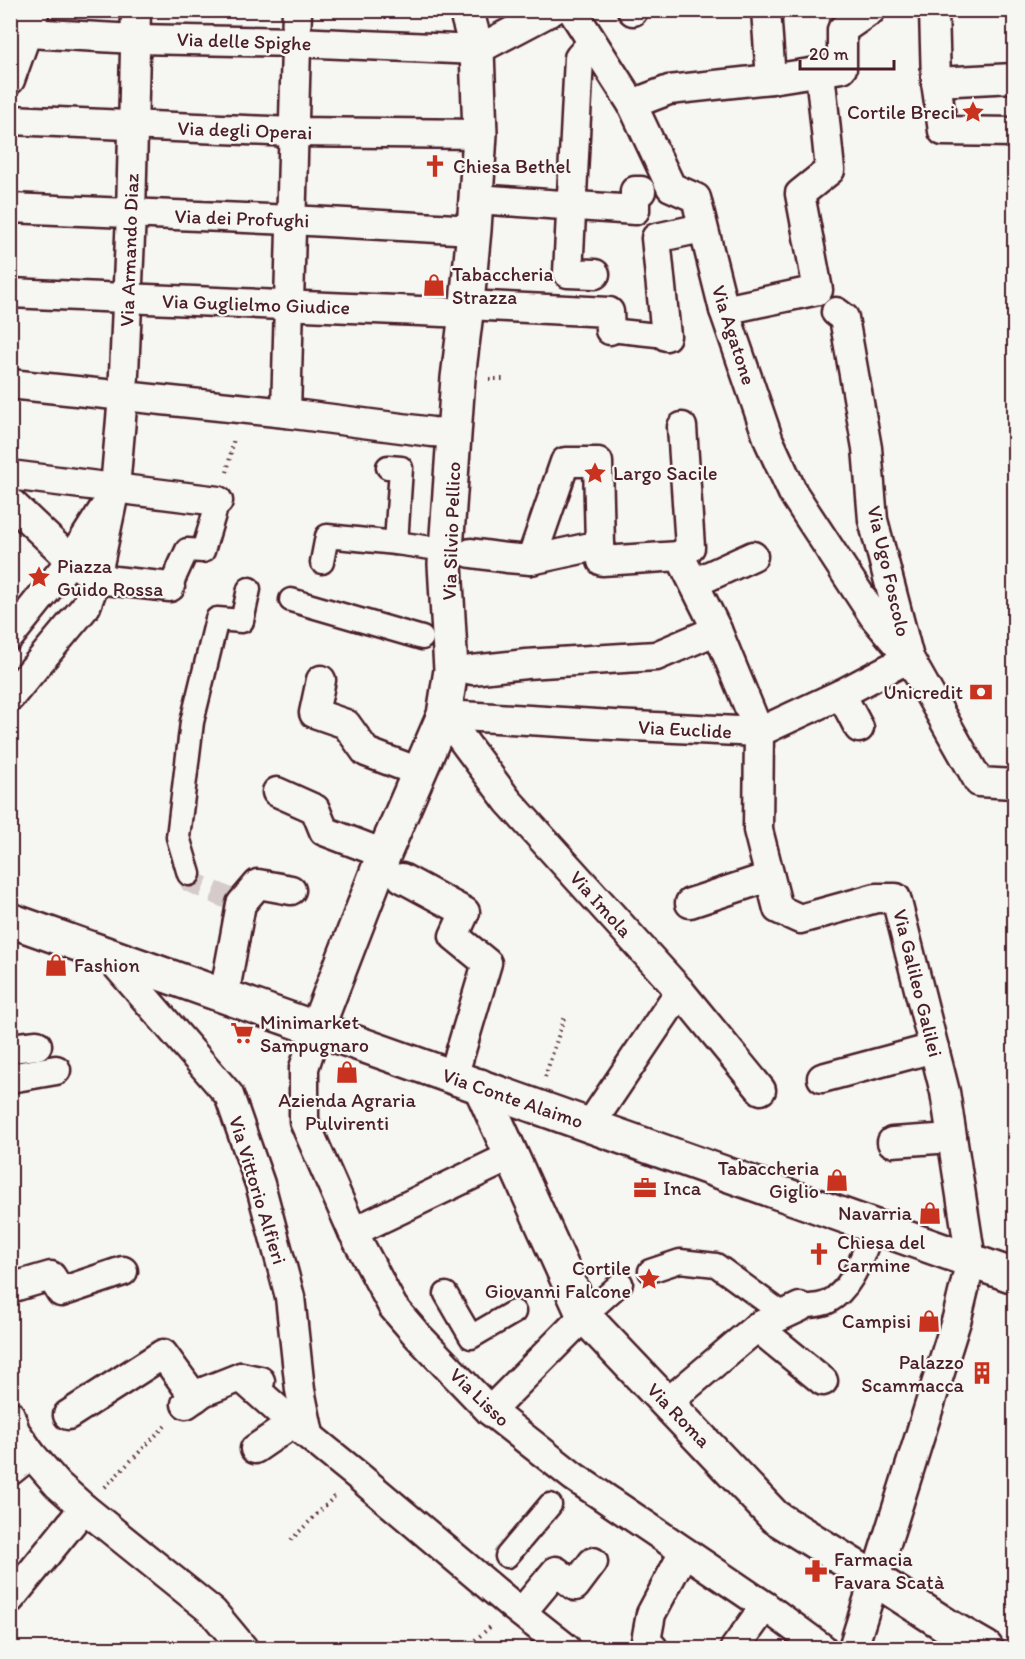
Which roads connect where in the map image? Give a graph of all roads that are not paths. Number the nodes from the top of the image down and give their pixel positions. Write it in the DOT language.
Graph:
graph roads {
  1 [pos="136,10"];
  2 [pos="297,10"];
  3 [pos="466,10"];
  4 [pos="553,10"];
  5 [pos="572,10"];
  6 [pos="766,10"];
  7 [pos="871,10"];
  8 [pos="934,10"];
  9 [pos="25,25"];
  10 [pos="135,39"];
  11 [pos="296,42"];
  12 [pos="592,44"];
  13 [pos="477,50"];
  14 [pos="820,72"];
  15 [pos="1014,78"];
  16 [pos="771,79"];
  17 [pos="10,80"];
  18 [pos="936,82"];
  19 [pos="632,104"];
  20 [pos="10,120"];
  21 [pos="133,126"];
  22 [pos="293,132"];
  23 [pos="1014,132"];
  24 [pos="480,134"];
  25 [pos="641,191"];
  26 [pos="571,206"];
  27 [pos="10,208"];
  28 [pos="131,214"];
  29 [pos="475,215"];
  30 [pos="291,220"];
  31 [pos="702,228"];
  32 [pos="596,274"];
  33 [pos="10,293"];
  34 [pos="128,299"];
  35 [pos="289,306"];
  36 [pos="467,309"];
  37 [pos="724,310"];
  38 [pos="836,312"];
  39 [pos="610,330"];
  40 [pos="666,336"];
  41 [pos="10,384"];
  42 [pos="123,396"];
  43 [pos="286,413"];
  44 [pos="682,427"];
  45 [pos="455,433"];
  46 [pos="388,466"];
  47 [pos="10,475"];
  48 [pos="115,488"];
  49 [pos="218,501"];
  50 [pos="10,502"];
  51 [pos="396,543"];
  52 [pos="459,552"];
  53 [pos="601,553"];
  54 [pos="753,555"];
  55 [pos="680,556"];
  56 [pos="71,560"];
  57 [pos="531,560"];
  58 [pos="322,562"];
  59 [pos="96,579"];
  60 [pos="694,583"];
  61 [pos="170,587"];
  62 [pos="249,589"];
  63 [pos="291,600"];
  64 [pos="717,630"];
  65 [pos="10,636"];
  66 [pos="423,638"];
  67 [pos="909,658"];
  68 [pos="472,670"];
  69 [pos="321,680"];
  70 [pos="841,694"];
  71 [pos="10,697"];
  72 [pos="444,714"];
  73 [pos="859,728"];
  74 [pos="759,732"];
  75 [pos="419,772"];
  76 [pos="1014,784"];
  77 [pos="277,792"];
  78 [pos="393,866"];
  79 [pos="189,874"];
  80 [pos="769,877"];
  81 [pos="291,890"];
  82 [pos="690,903"];
  83 [pos="10,920"];
  84 [pos="106,953"];
  85 [pos="680,991"];
  86 [pos="224,996"];
  87 [pos="317,1028"];
  88 [pos="934,1048"];
  89 [pos="56,1070"];
  90 [pos="10,1078"];
  91 [pos="822,1078"];
  92 [pos="466,1081"];
  93 [pos="761,1090"];
  94 [pos="590,1125"];
  95 [pos="952,1138"];
  96 [pos="892,1142"];
  97 [pos="511,1156"];
  98 [pos="874,1226"];
  99 [pos="353,1232"];
  100 [pos="971,1260"];
  101 [pos="123,1271"];
  102 [pos="650,1271"];
  103 [pos="1014,1275"];
  104 [pos="621,1283"];
  105 [pos="10,1288"];
  106 [pos="446,1294"];
  107 [pos="792,1311"];
  108 [pos="514,1312"];
  109 [pos="584,1316"];
  110 [pos="757,1327"];
  111 [pos="241,1377"];
  112 [pos="823,1382"];
  113 [pos="300,1390"];
  114 [pos="667,1402"];
  115 [pos="490,1411"];
  116 [pos="10,1415"];
  117 [pos="68,1415"];
  118 [pos="301,1429"];
  119 [pos="255,1449"];
  120 [pos="21,1462"];
  121 [pos="550,1505"];
  122 [pos="84,1508"];
  123 [pos="684,1552"];
  124 [pos="507,1556"];
  125 [pos="593,1562"];
  126 [pos="875,1579"];
  127 [pos="10,1599"];
  128 [pos="765,1606"];
  129 [pos="522,1612"];
  130 [pos="942,1637"];
  131 [pos="243,1648"];
  132 [pos="567,1648"];
  133 [pos="653,1648"];
  134 [pos="735,1648"];
  135 [pos="822,1648"];
  136 [pos="853,1648"];
  137 [pos="986,1648"];
  1 -- 10 [label="street, Via Armando Diaz"];
  2 -- 11 [label="street"];
  3 -- 13 [label="street, Via Silvio Pellico"];
  4 -- 13 [label="street"];
  5 -- 12 [label="street, Via Agatone"];
  6 -- 16 [label="street"];
  7 -- 14 [label="street"];
  8 -- 18 [label="street"];
  9 -- 10 [label="street, Via delle Spighe"];
  9 -- 17 [label="street"];
  10 -- 11 [label="street, Via delle Spighe"];
  10 -- 21 [label="street, Via Armando Diaz"];
  11 -- 13 [label="street, Via delle Spighe"];
  11 -- 22 [label="street"];
  12 -- 19 [label="street, Via Agatone"];
  12 -- 26 [label="street"];
  13 -- 24 [label="street, Via Silvio Pellico"];
  14 -- 16 [label="street"];
  14 -- 37 [label="street"];
  15 -- 18 [label="street"];
  16 -- 19 [label="street"];
  18 -- 23 [label="street"];
  19 -- 31 [label="street, Via Agatone"];
  20 -- 21 [label="street, Via degli Operai"];
  21 -- 22 [label="street, Via degli Operai"];
  21 -- 28 [label="street, Via Armando Diaz"];
  22 -- 24 [label="street, Via degli Operai"];
  22 -- 30 [label="street"];
  24 -- 29 [label="street, Via Silvio Pellico"];
  25 -- 26 [label="street, Via dei Profughi"];
  26 -- 29 [label="street, Via dei Profughi"];
  26 -- 32 [label="street"];
  27 -- 28 [label="street, Via dei Profughi"];
  28 -- 30 [label="street, Via dei Profughi"];
  28 -- 34 [label="street, Via Armando Diaz"];
  29 -- 30 [label="street, Via dei Profughi"];
  29 -- 36 [label="street, Via Silvio Pellico"];
  30 -- 35 [label="street"];
  31 -- 37 [label="street, Via Agatone"];
  31 -- 40 [label="street"];
  33 -- 34 [label="street, Via Guglielmo Giudice"];
  34 -- 35 [label="street, Via Guglielmo Giudice"];
  34 -- 42 [label="street, Via Armando Diaz"];
  35 -- 36 [label="street, Via Guglielmo Giudice"];
  35 -- 43 [label="street"];
  36 -- 39 [label="street, Via Guglielmo Giudice"];
  36 -- 45 [label="street, Via Silvio Pellico"];
  37 -- 67 [label="street, Via Agatone"];
  38 -- 67 [label="street, Via Ugo Foscolo"];
  39 -- 40 [label="street"];
  41 -- 42 [label="street"];
  42 -- 43 [label="street"];
  42 -- 48 [label="street, Via Armando Diaz"];
  43 -- 45 [label="street"];
  44 -- 55 [label="street"];
  45 -- 52 [label="street, Via Silvio Pellico"];
  46 -- 51 [label="street"];
  47 -- 48 [label="street"];
  48 -- 49 [label="street"];
  48 -- 56 [label="street"];
  48 -- 59 [label="street, Via Armando Diaz"];
  49 -- 61 [label="street"];
  50 -- 56 [label="street"];
  51 -- 52 [label="street"];
  51 -- 58 [label="street"];
  52 -- 57 [label="street"];
  52 -- 72 [label="street, Via Silvio Pellico"];
  53 -- 55 [label="street"];
  53 -- 57 [label="street"];
  53 -- 57 [label="street"];
  54 -- 60 [label="street"];
  55 -- 60 [label="street"];
  56 -- 59 [label="street"];
  56 -- 65 [label="street"];
  59 -- 61 [label="street"];
  59 -- 71 [label="street, Via Armando Diaz"];
  60 -- 64 [label="street"];
  62 -- 79 [label="street"];
  63 -- 66 [label="street"];
  64 -- 68 [label="street"];
  64 -- 74 [label="street"];
  67 -- 70 [label="street, Via Euclide"];
  67 -- 76 [label="street, Via Ugo Foscolo"];
  69 -- 75 [label="street"];
  70 -- 73 [label="street"];
  70 -- 74 [label="street, Via Euclide"];
  72 -- 74 [label="street, Via Euclide"];
  72 -- 75 [label="street, Via Silvio Pellico"];
  72 -- 85 [label="street, Via Imola"];
  74 -- 80 [label="street, Via Galileo Galilei"];
  75 -- 78 [label="street, Via Silvio Pellico"];
  77 -- 78 [label="street"];
  78 -- 87 [label="street, Via Silvio Pellico"];
  78 -- 92 [label="street"];
  80 -- 82 [label="street"];
  80 -- 88 [label="street, Via Galileo Galilei"];
  81 -- 86 [label="street"];
  83 -- 84 [label="street, Via Conte Alaimo"];
  84 -- 86 [label="street, Via Conte Alaimo"];
  84 -- 113 [label="street, Via Vittorio Alfieri"];
  85 -- 93 [label="street, Via Imola"];
  85 -- 94 [label="street"];
  86 -- 87 [label="street, Via Conte Alaimo"];
  87 -- 92 [label="street, Via Conte Alaimo"];
  87 -- 99 [label="street, Via Lisso"];
  88 -- 91 [label="street"];
  88 -- 95 [label="street, Via Galileo Galilei"];
  89 -- 90 [label="street"];
  92 -- 94 [label="street, Via Conte Alaimo"];
  92 -- 97 [label="street, Via Roma"];
  94 -- 98 [label="street, Via Conte Alaimo"];
  95 -- 96 [label="street"];
  95 -- 100 [label="street, Via Galileo Galilei"];
  97 -- 99 [label="street"];
  97 -- 109 [label="street, Via Roma"];
  98 -- 100 [label="street, Via Conte Alaimo"];
  98 -- 107 [label="street"];
  99 -- 115 [label="street, Via Lisso"];
  100 -- 103 [label="street, Via Conte Alaimo"];
  100 -- 126 [label="street"];
  101 -- 105 [label="street"];
  102 -- 107 [label="street"];
  104 -- 109 [label="street"];
  106 -- 108 [label="street"];
  107 -- 110 [label="street"];
  109 -- 114 [label="street, Via Roma"];
  109 -- 115 [label="street"];
  110 -- 112 [label="street"];
  110 -- 114 [label="street"];
  111 -- 113 [label="street"];
  111 -- 117 [label="street"];
  111 -- 118 [label="street"];
  113 -- 118 [label="street, Via Vittorio Alfieri"];
  114 -- 126 [label="street, Via Roma"];
  115 -- 123 [label="street, Via Lisso"];
  116 -- 120 [label="street"];
  118 -- 119 [label="street"];
  118 -- 129 [label="street"];
  120 -- 122 [label="street"];
  121 -- 124 [label="street"];
  122 -- 127 [label="street"];
  122 -- 131 [label="street"];
  123 -- 128 [label="street, Via Lisso"];
  123 -- 133 [label="street"];
  125 -- 129 [label="street"];
  126 -- 130 [label="street, Via Roma"];
  126 -- 136 [label="street"];
  128 -- 134 [label="street"];
  128 -- 135 [label="street, Via Lisso"];
  129 -- 132 [label="street"];
  130 -- 137 [label="street, Via Roma"];
}
